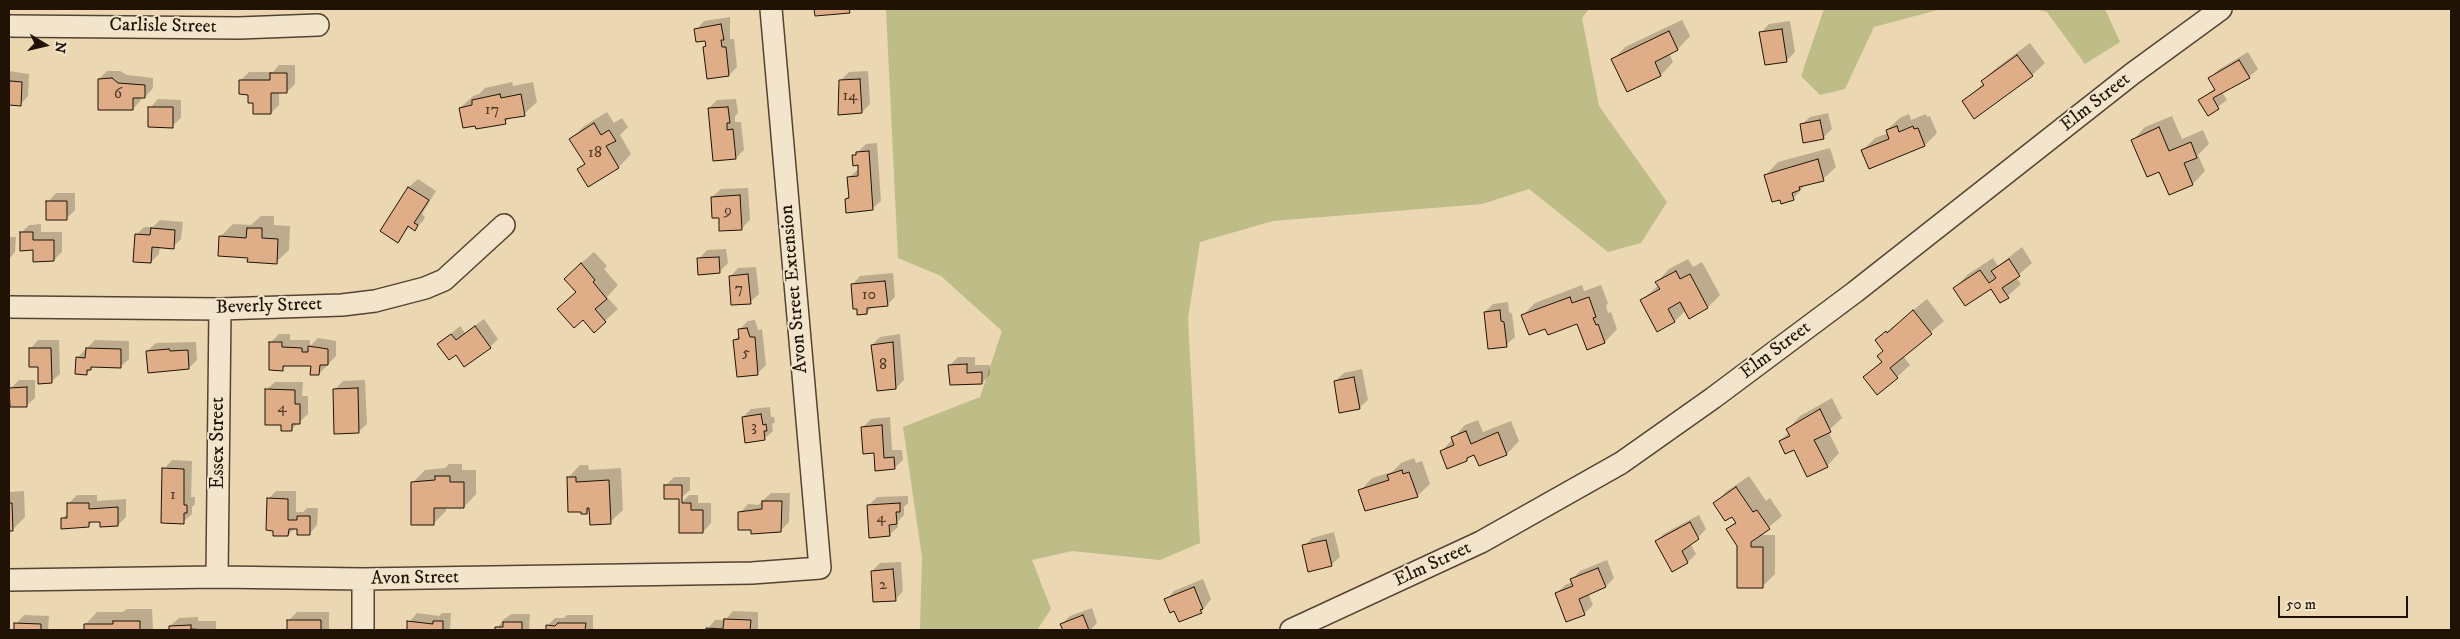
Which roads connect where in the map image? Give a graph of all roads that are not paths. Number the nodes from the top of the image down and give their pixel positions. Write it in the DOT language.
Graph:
graph roads {
  1 [pos="771,9"];
  2 [pos="2221,9"];
  3 [pos="318,25"];
  4 [pos="9,26"];
  5 [pos="504,225"];
  6 [pos="9,307"];
  7 [pos="220,309"];
  8 [pos="820,568"];
  9 [pos="217,577"];
  10 [pos="9,580"];
  11 [pos="363,580"];
  12 [pos="363,630"];
  13 [pos="1291,630"];
  1 -- 8 [label="street, Avon Street Extension"];
  2 -- 13 [label="street, Elm Street"];
  3 -- 4 [label="street, Carlisle Street"];
  5 -- 7 [label="street, Beverly Street"];
  6 -- 7 [label="street, Beverly Street"];
  7 -- 9 [label="street, Essex Street"];
  8 -- 11 [label="street, Avon Street"];
  9 -- 10 [label="street, Avon Street"];
  9 -- 11 [label="street, Avon Street"];
  11 -- 12 [label="street"];
}
